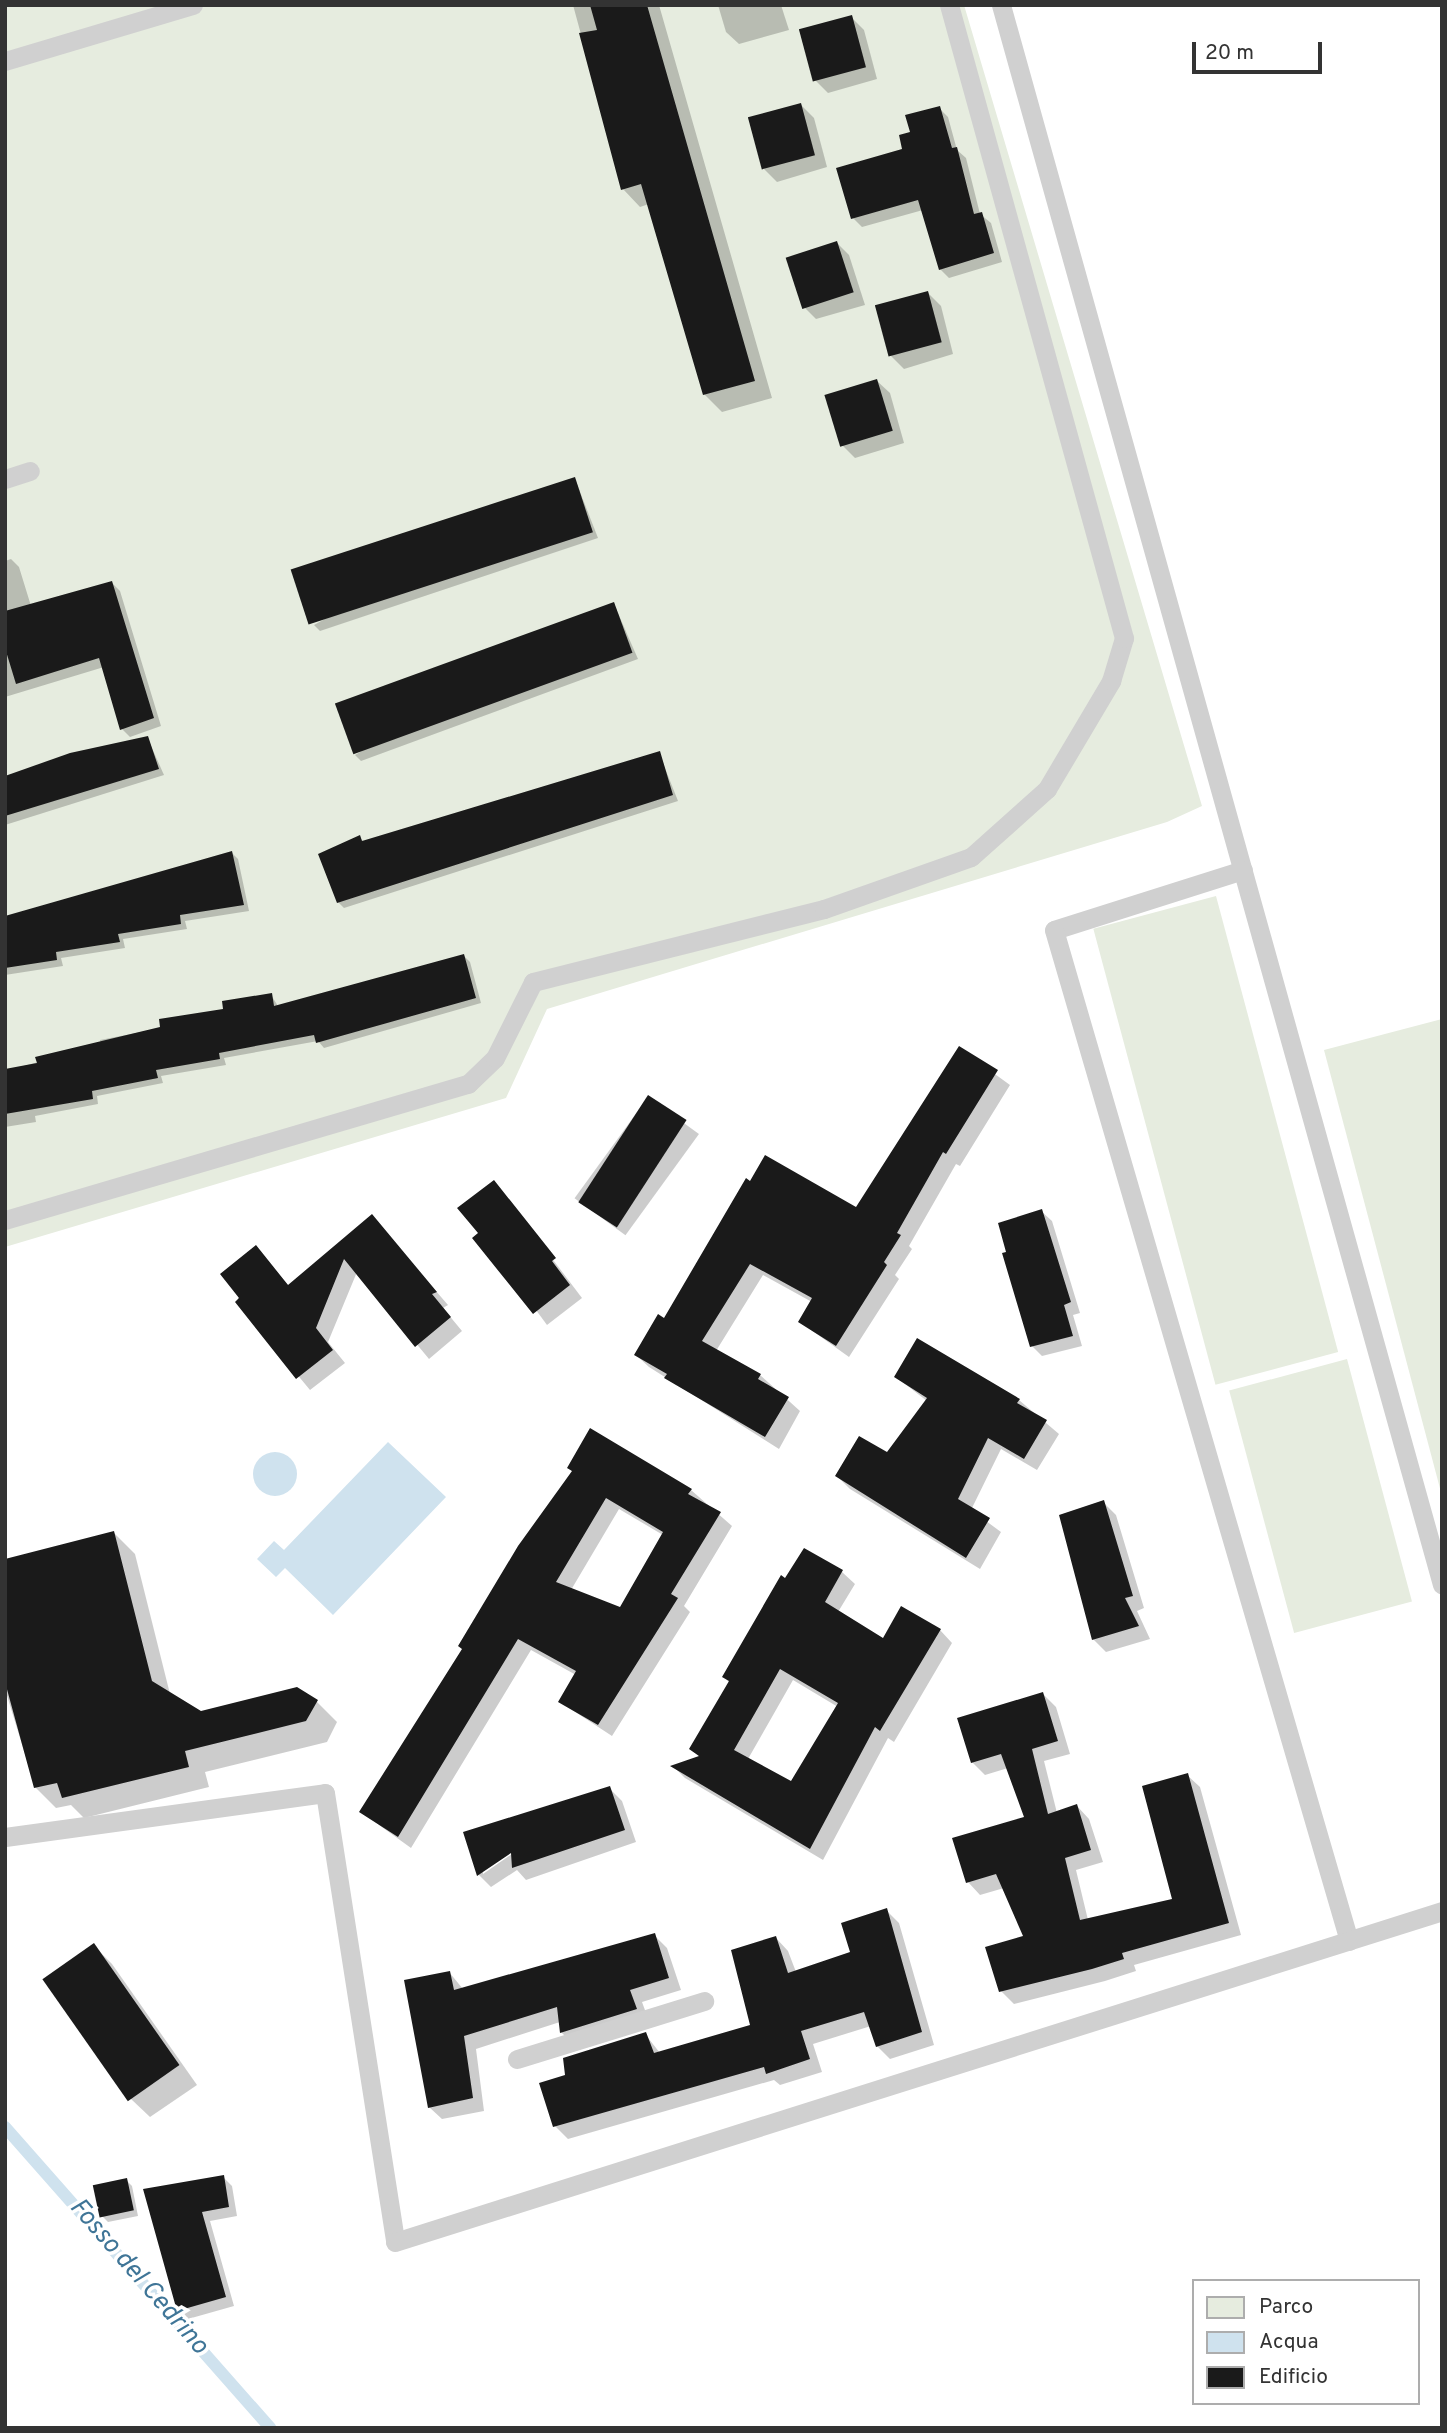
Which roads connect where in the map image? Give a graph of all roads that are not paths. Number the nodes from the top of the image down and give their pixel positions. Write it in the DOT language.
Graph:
graph roads {
  1 [pos="193,5"];
  2 [pos="949,5"];
  3 [pos="1001,5"];
  4 [pos="5,61"];
  5 [pos="30,471"];
  6 [pos="5,479"];
  7 [pos="1243,870"];
  8 [pos="5,1220"];
  9 [pos="1442,1585"];
  10 [pos="5,1837"];
  11 [pos="1442,1911"];
  12 [pos="1349,1941"];
  13 [pos="704,2001"];
  14 [pos="517,2059"];
  1 -- 4 [label="lane"];
  2 -- 8 [label="lane"];
  3 -- 7 [label="lane"];
  5 -- 6 [label="lane"];
  7 -- 9 [label="lane"];
  7 -- 12 [label="lane"];
  10 -- 12 [label="lane"];
  11 -- 12 [label="lane"];
  13 -- 14 [label="lane"];
}
